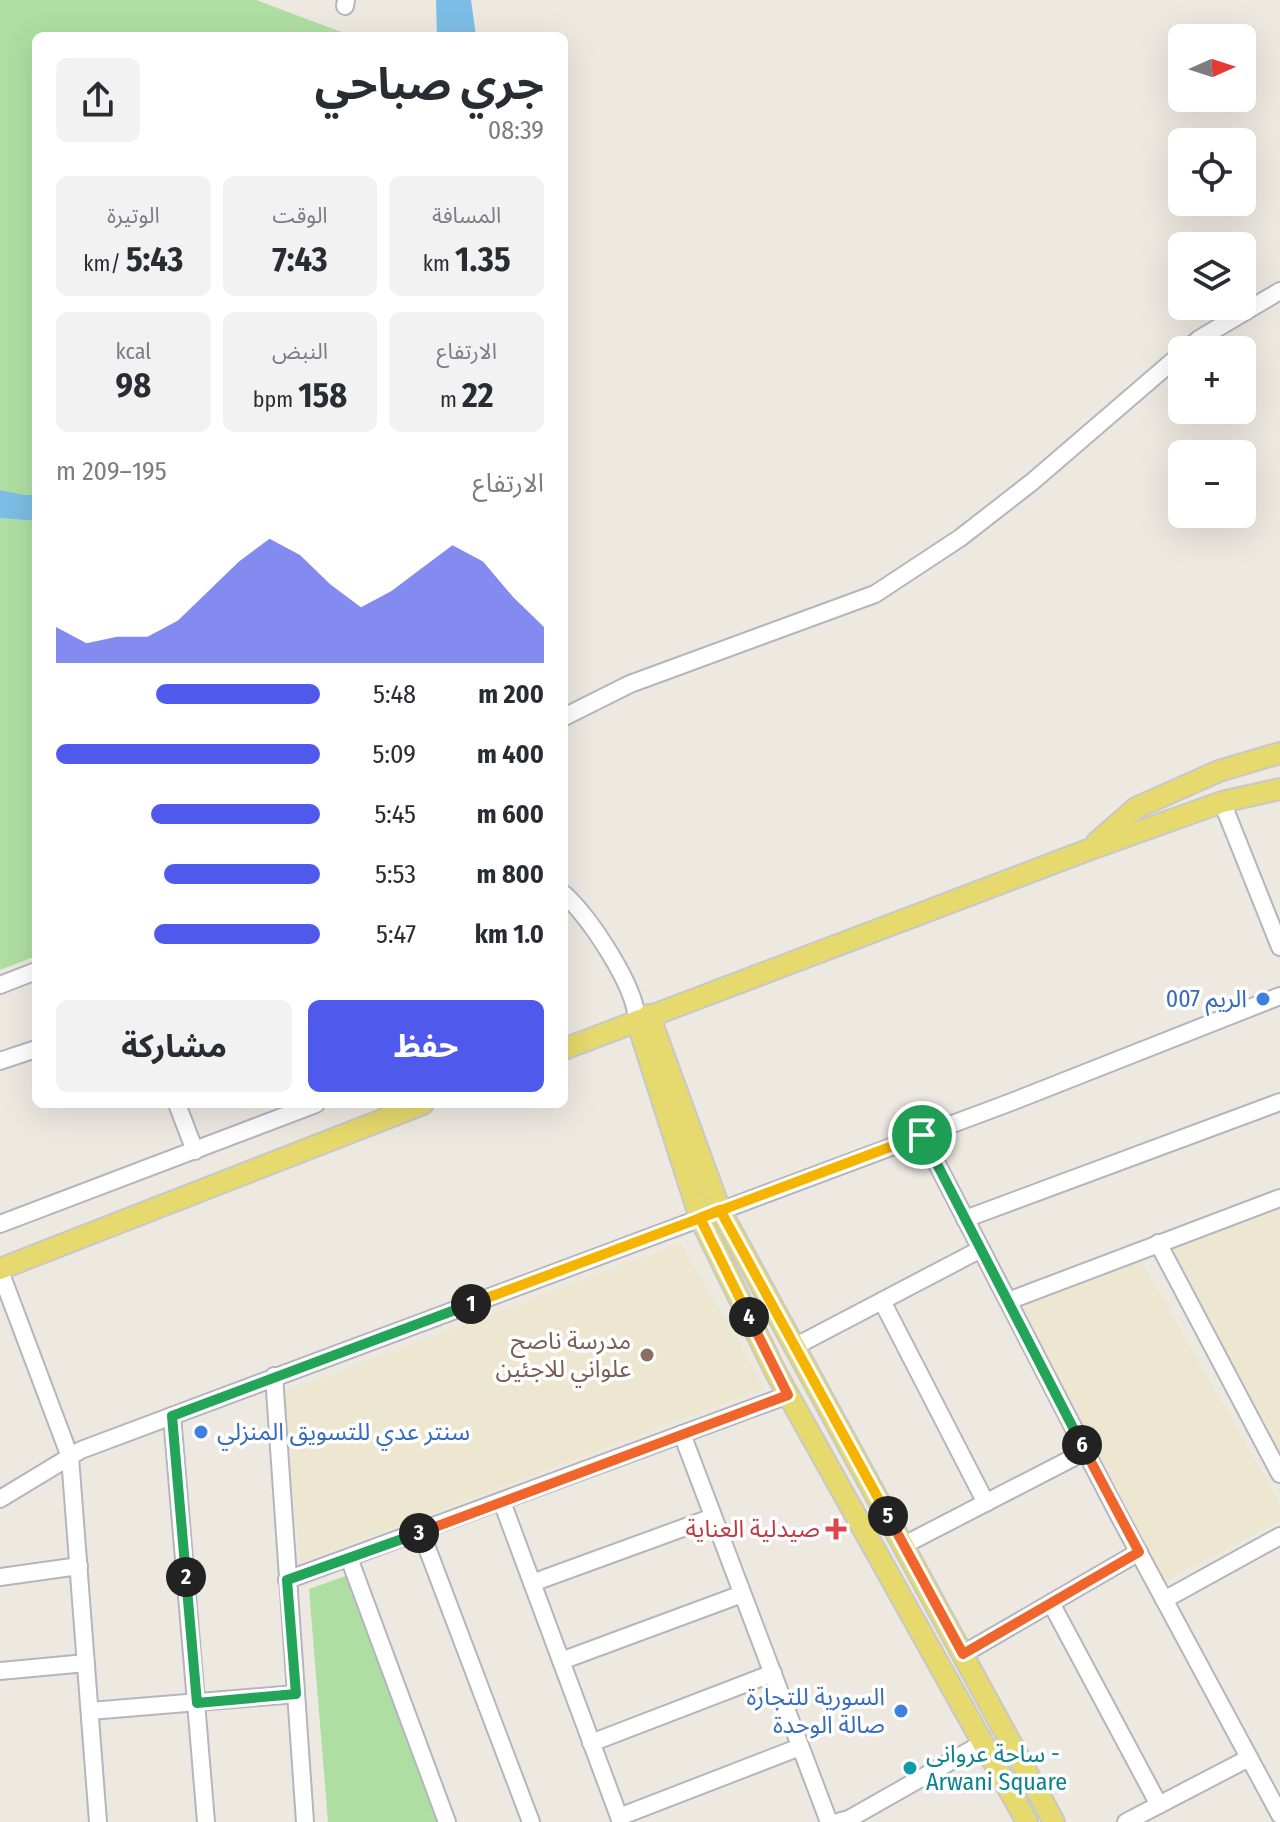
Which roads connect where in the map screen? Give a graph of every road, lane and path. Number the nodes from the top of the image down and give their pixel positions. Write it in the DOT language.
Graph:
graph roads {
  1 [pos="1280,291"];
  2 [pos="1204,336"];
  3 [pos="1168,365"];
  4 [pos="568,715"];
  5 [pos="1280,753"];
  6 [pos="1280,789"];
  7 [pos="1222,802"];
  8 [pos="1088,850"];
  9 [pos="568,899"];
  10 [pos="1280,947"];
  11 [pos="32,973"];
  12 [pos="0,985"];
  13 [pos="1280,996"];
  14 [pos="641,1014"];
  15 [pos="568,1047"];
  16 [pos="32,1050"];
  17 [pos="0,1061"];
  18 [pos="1280,1102"];
  19 [pos="179,1108"];
  20 [pos="306,1108"];
  21 [pos="413,1108"];
  22 [pos="922,1135"];
  23 [pos="195,1151"];
  24 [pos="1280,1198"];
  25 [pos="720,1210"];
  26 [pos="700,1218"];
  27 [pos="965,1219"];
  28 [pos="0,1224"];
  29 [pos="1158,1243"];
  30 [pos="981,1249"];
  31 [pos="0,1270"];
  32 [pos="882,1301"];
  33 [pos="1008,1301"];
  34 [pos="794,1347"];
  35 [pos="274,1376"];
  36 [pos="788,1395"];
  37 [pos="172,1416"];
  38 [pos="682,1434"];
  39 [pos="1086,1451"];
  40 [pos="70,1457"];
  41 [pos="1280,1474"];
  42 [pos="0,1499"];
  43 [pos="502,1502"];
  44 [pos="986,1503"];
  45 [pos="713,1517"];
  46 [pos="421,1532"];
  47 [pos="1280,1536"];
  48 [pos="904,1545"];
  49 [pos="1139,1552"];
  50 [pos="349,1558"];
  51 [pos="79,1566"];
  52 [pos="0,1577"];
  53 [pos="287,1580"];
  54 [pos="532,1583"];
  55 [pos="742,1594"];
  56 [pos="1164,1600"];
  57 [pos="1051,1603"];
  58 [pos="963,1654"];
  59 [pos="561,1661"];
  60 [pos="86,1663"];
  61 [pos="0,1671"];
  62 [pos="773,1673"];
  63 [pos="296,1694"];
  64 [pos="197,1703"];
  65 [pos="90,1711"];
  66 [pos="591,1743"];
  67 [pos="983,1743"];
  68 [pos="800,1747"];
  69 [pos="1249,1758"];
  70 [pos="1159,1805"];
  71 [pos="1280,1815"];
  72 [pos="620,1820"];
  73 [pos="98,1822"];
  74 [pos="206,1822"];
  75 [pos="305,1822"];
  76 [pos="447,1822"];
  77 [pos="531,1822"];
  78 [pos="829,1822"];
  79 [pos="838,1822"];
  80 [pos="1027,1822"];
  81 [pos="1054,1822"];
  82 [pos="1126,1822"];
  1 -- 2 [label="street"];
  3 -- 4 [label="street"];
  5 -- 8 [label="main road"];
  6 -- 7 [label="main road"];
  7 -- 8 [label="main road"];
  7 -- 10 [label="street"];
  8 -- 14 [label="main road"];
  9 -- 14 [label="street"];
  11 -- 12 [label="street"];
  13 -- 22 [label="street"];
  14 -- 15 [label="main road"];
  14 -- 25 [label="main road"];
  14 -- 26 [label="main road"];
  16 -- 17 [label="street"];
  18 -- 27 [label="street"];
  19 -- 23 [label="street"];
  20 -- 23 [label="street"];
  21 -- 31 [label="main road"];
  22 -- 25 [label="street"];
  22 -- 27 [label="street"];
  23 -- 28 [label="street"];
  24 -- 29 [label="street"];
  25 -- 26 [label="street"];
  25 -- 34 [label="main road"];
  26 -- 35 [label="street"];
  26 -- 36 [label="main road"];
  27 -- 30 [label="street"];
  29 -- 33 [label="street"];
  29 -- 41 [label="street"];
  30 -- 32 [label="street"];
  30 -- 33 [label="street"];
  31 -- 40 [label="street"];
  32 -- 34 [label="street"];
  32 -- 44 [label="street"];
  33 -- 39 [label="street"];
  34 -- 48 [label="main road"];
  35 -- 37 [label="street"];
  35 -- 53 [label="street"];
  36 -- 38 [label="street"];
  36 -- 67 [label="main road"];
  37 -- 40 [label="street"];
  37 -- 64 [label="street"];
  38 -- 43 [label="street"];
  38 -- 45 [label="street"];
  39 -- 44 [label="street"];
  39 -- 49 [label="street"];
  40 -- 42 [label="street"];
  40 -- 51 [label="street"];
  43 -- 46 [label="street"];
  43 -- 54 [label="street"];
  44 -- 48 [label="street"];
  45 -- 54 [label="street"];
  45 -- 55 [label="street"];
  46 -- 50 [label="street"];
  46 -- 77 [label="street"];
  47 -- 56 [label="street"];
  48 -- 58 [label="main road"];
  49 -- 56 [label="street"];
  49 -- 57 [label="street"];
  50 -- 53 [label="street"];
  50 -- 76 [label="street"];
  51 -- 52 [label="street"];
  51 -- 60 [label="street"];
  53 -- 63 [label="street"];
  54 -- 59 [label="street"];
  55 -- 59 [label="street"];
  55 -- 62 [label="street"];
  56 -- 69 [label="street"];
  57 -- 58 [label="street"];
  57 -- 70 [label="street"];
  58 -- 81 [label="main road"];
  59 -- 66 [label="street"];
  60 -- 61 [label="street"];
  60 -- 65 [label="street"];
  62 -- 66 [label="street"];
  62 -- 68 [label="street"];
  63 -- 64 [label="street"];
  63 -- 75 [label="street"];
  64 -- 65 [label="street"];
  64 -- 74 [label="street"];
  65 -- 73 [label="street"];
  66 -- 72 [label="street"];
  67 -- 79 [label="street"];
  67 -- 80 [label="main road"];
  68 -- 72 [label="street"];
  68 -- 78 [label="street"];
  69 -- 70 [label="street"];
  69 -- 71 [label="street"];
  70 -- 82 [label="street"];
}
